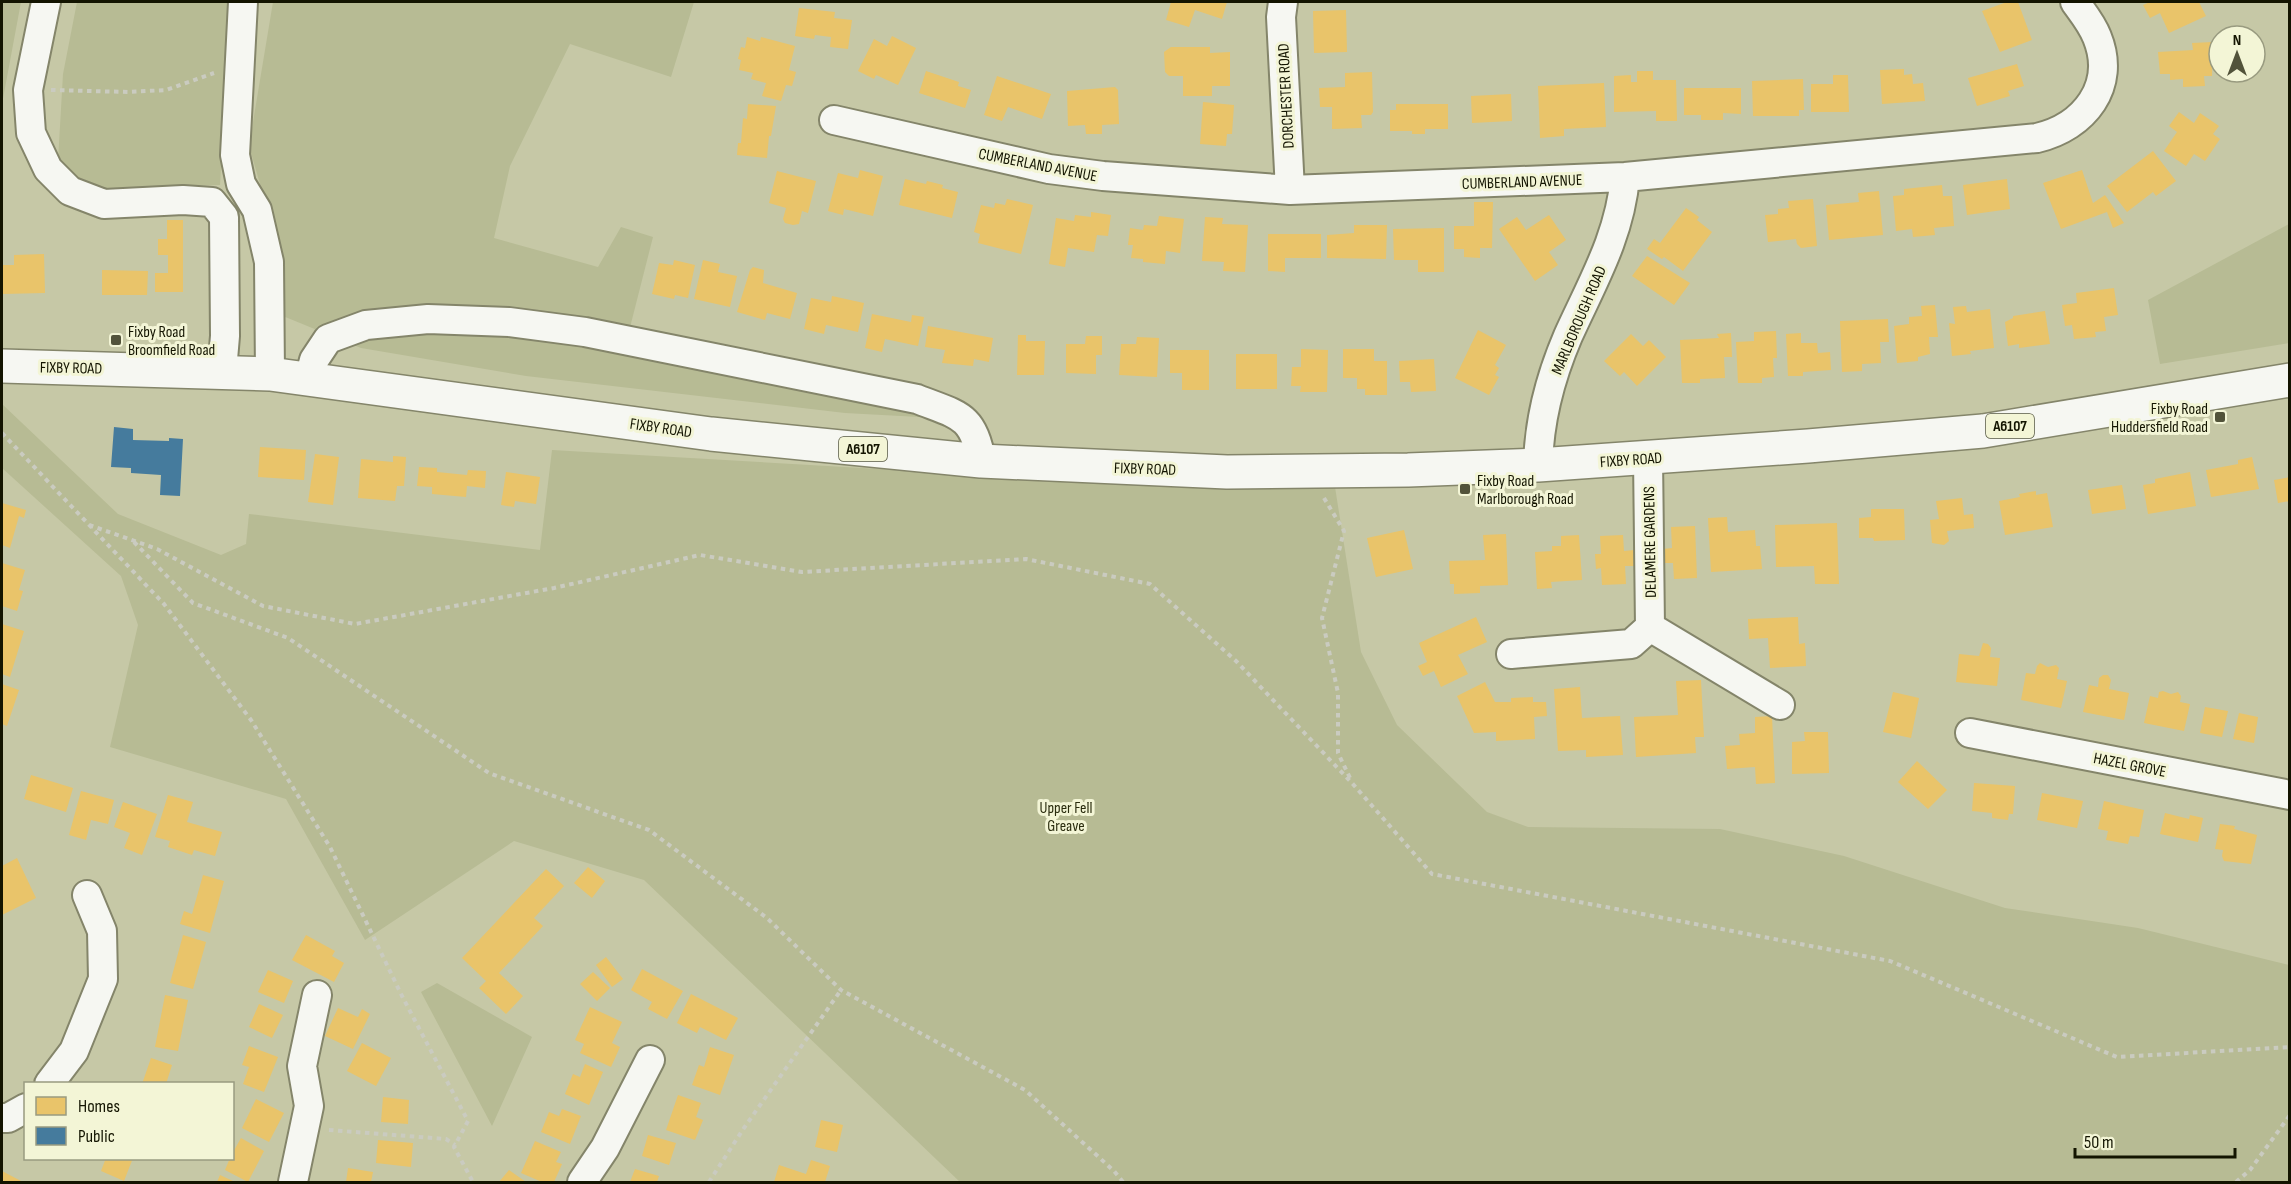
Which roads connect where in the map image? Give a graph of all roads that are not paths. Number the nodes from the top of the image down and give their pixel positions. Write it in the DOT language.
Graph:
graph roads {
  1 [pos="46,2"];
  2 [pos="243,2"];
  3 [pos="1283,2"];
  4 [pos="2075,2"];
  5 [pos="834,120"];
  6 [pos="1625,177"];
  7 [pos="1290,190"];
  8 [pos="2,366"];
  9 [pos="222,371"];
  10 [pos="270,374"];
  11 [pos="309,379"];
  12 [pos="2289,380"];
  13 [pos="1648,458"];
  14 [pos="981,461"];
  15 [pos="1538,465"];
  16 [pos="1650,627"];
  17 [pos="1511,654"];
  18 [pos="1780,705"];
  19 [pos="1970,733"];
  20 [pos="2289,795"];
  21 [pos="87,895"];
  22 [pos="317,995"];
  23 [pos="650,1060"];
  24 [pos="50,1082"];
  25 [pos="24,1109"];
  26 [pos="2,1118"];
  27 [pos="292,1182"];
  28 [pos="582,1182"];
  1 -- 9 [label="street"];
  2 -- 10 [label="street"];
  3 -- 7 [label="street, DORCHESTER ROAD"];
  4 -- 6 [label="street, CUMBERLAND AVENUE"];
  5 -- 7 [label="street, CUMBERLAND AVENUE"];
  6 -- 7 [label="street, CUMBERLAND AVENUE"];
  6 -- 15 [label="street, MARLBOROUGH ROAD"];
  8 -- 9 [label="main road, FIXBY ROAD / A6107"];
  9 -- 10 [label="main road, FIXBY ROAD / A6107"];
  10 -- 11 [label="main road, FIXBY ROAD / A6107"];
  11 -- 14 [label="main road, FIXBY ROAD / A6107"];
  11 -- 14 [label="street"];
  12 -- 13 [label="main road, FIXBY ROAD / A6107"];
  13 -- 15 [label="main road, FIXBY ROAD / A6107"];
  13 -- 16 [label="street, DELAMERE GARDENS"];
  14 -- 15 [label="main road, FIXBY ROAD / A6107"];
  16 -- 17 [label="street"];
  16 -- 18 [label="street"];
  19 -- 20 [label="street, HAZEL GROVE"];
  21 -- 24 [label="street"];
  22 -- 27 [label="street"];
  23 -- 28 [label="street"];
  25 -- 26 [label="street"];
}
